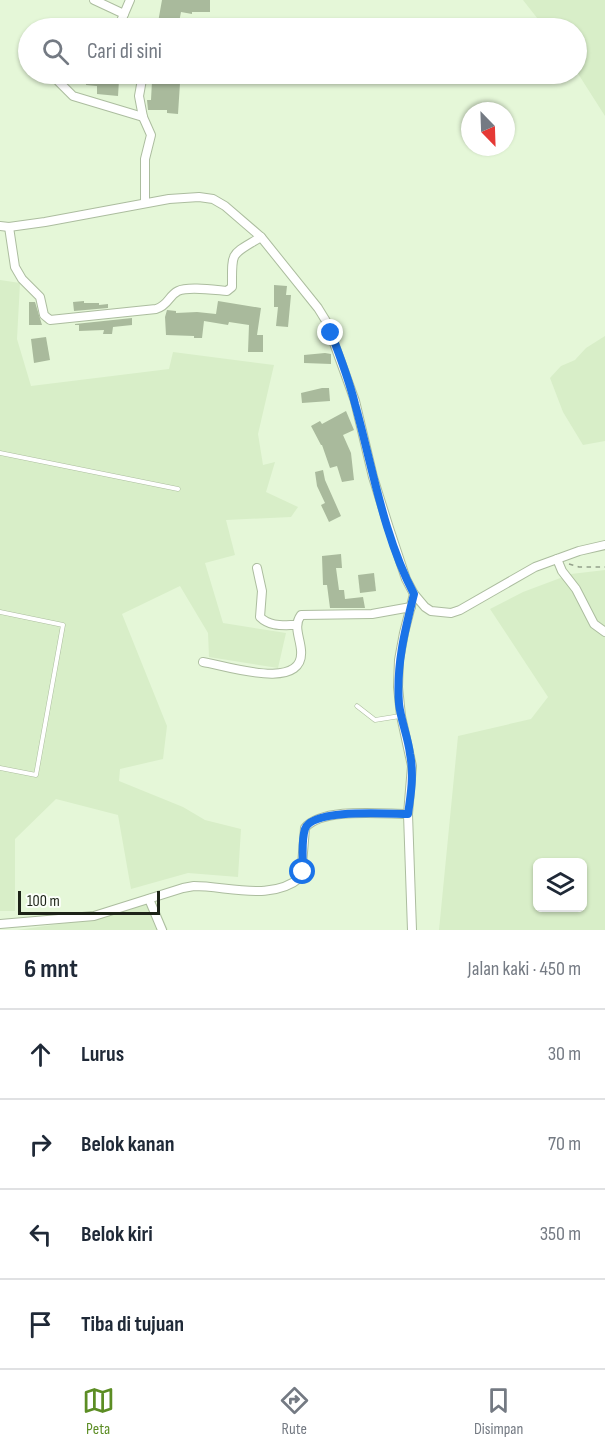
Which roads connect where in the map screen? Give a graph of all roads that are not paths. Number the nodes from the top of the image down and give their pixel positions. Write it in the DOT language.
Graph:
graph roads {
  1 [pos="94,0"];
  2 [pos="130,0"];
  3 [pos="124,14"];
  4 [pos="122,18"];
  5 [pos="61,84"];
  6 [pos="142,84"];
  7 [pos="143,117"];
  8 [pos="145,203"];
  9 [pos="5,226"];
  10 [pos="261,237"];
  11 [pos="0,453"];
  12 [pos="178,489"];
  13 [pos="605,545"];
  14 [pos="559,558"];
  15 [pos="257,568"];
  16 [pos="414,594"];
  17 [pos="411,607"];
  18 [pos="0,612"];
  19 [pos="296,625"];
  20 [pos="605,632"];
  21 [pos="203,662"];
  22 [pos="357,706"];
  23 [pos="401,716"];
  24 [pos="0,768"];
  25 [pos="408,814"];
  26 [pos="149,899"];
  27 [pos="0,924"];
  28 [pos="162,930"];
  29 [pos="412,930"];
  1 -- 3 [label="street"];
  2 -- 3 [label="street"];
  3 -- 4 [label="street"];
  5 -- 7 [label="street"];
  6 -- 7 [label="street"];
  7 -- 8 [label="street"];
  8 -- 9 [label="street"];
  8 -- 10 [label="street"];
  9 -- 10 [label="street"];
  10 -- 16 [label="street"];
  11 -- 12 [label="lane"];
  13 -- 14 [label="street"];
  14 -- 16 [label="street"];
  14 -- 20 [label="street"];
  15 -- 19 [label="street"];
  16 -- 17 [label="street"];
  17 -- 19 [label="street"];
  17 -- 23 [label="street"];
  18 -- 24 [label="lane"];
  19 -- 21 [label="street"];
  22 -- 23 [label="lane"];
  23 -- 25 [label="street"];
  25 -- 26 [label="street"];
  25 -- 29 [label="street"];
  26 -- 27 [label="street"];
  26 -- 28 [label="street"];
}
